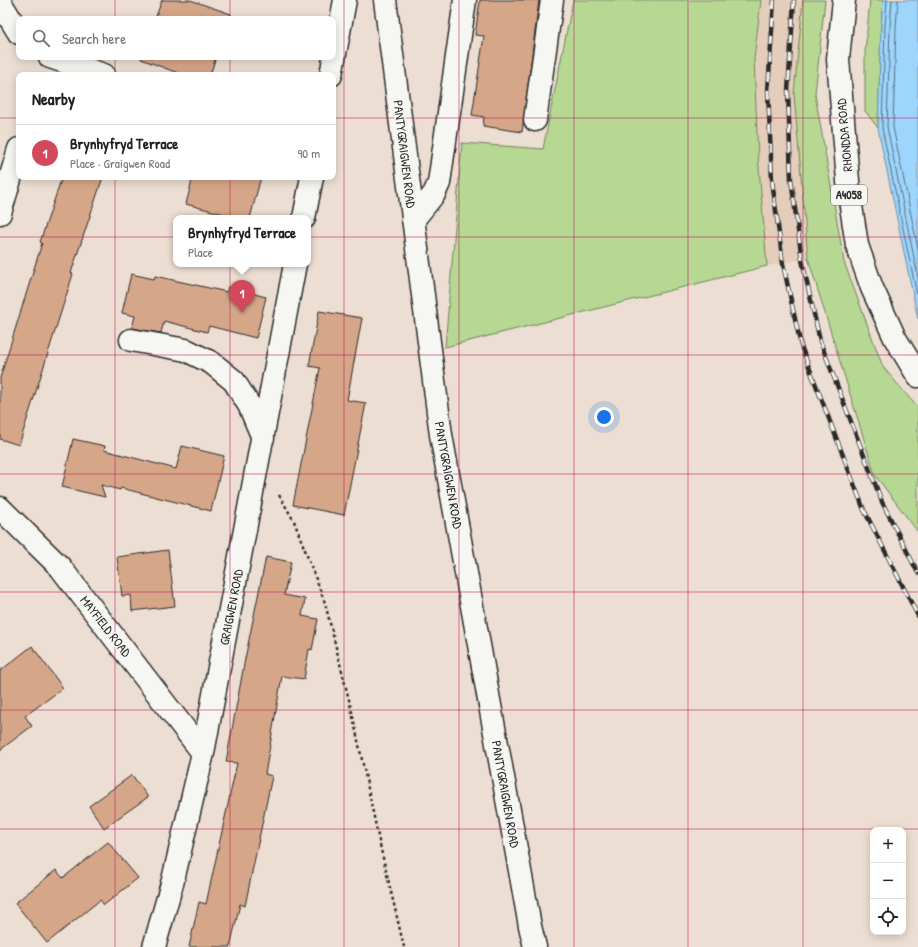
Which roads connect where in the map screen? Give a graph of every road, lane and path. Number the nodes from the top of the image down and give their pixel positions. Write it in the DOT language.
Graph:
graph roads {
  1 [pos="345,0"];
  2 [pos="385,0"];
  3 [pos="465,0"];
  4 [pos="552,0"];
  5 [pos="844,0"];
  6 [pos="0,2"];
  7 [pos="16,28"];
  8 [pos="336,48"];
  9 [pos="59,60"];
  10 [pos="334,60"];
  11 [pos="95,72"];
  12 [pos="332,72"];
  13 [pos="534,120"];
  14 [pos="16,159"];
  15 [pos="311,180"];
  16 [pos="0,213"];
  17 [pos="305,215"];
  18 [pos="413,220"];
  19 [pos="294,267"];
  20 [pos="131,340"];
  21 [pos="918,376"];
  22 [pos="262,438"];
  23 [pos="258,460"];
  24 [pos="0,508"];
  25 [pos="203,753"];
  26 [pos="154,947"];
  27 [pos="404,947"];
  28 [pos="535,947"];
  1 -- 8 [label="street"];
  2 -- 18 [label="street, PANTYGRAIGWEN ROAD"];
  3 -- 18 [label="street"];
  4 -- 13 [label="street"];
  5 -- 21 [label="street, RHONDDA ROAD / A4058"];
  6 -- 7 [label="street"];
  9 -- 11 [label="street"];
  10 -- 12 [label="street"];
  14 -- 16 [label="street"];
  15 -- 17 [label="street"];
  18 -- 28 [label="street, PANTYGRAIGWEN ROAD"];
  19 -- 22 [label="street, GRAIGWEN ROAD"];
  20 -- 22 [label="street"];
  22 -- 23 [label="street, GRAIGWEN ROAD"];
  23 -- 25 [label="street, GRAIGWEN ROAD"];
  23 -- 27 [label="path"];
  24 -- 25 [label="street, MAYFIELD ROAD"];
  25 -- 26 [label="street, GRAIGWEN ROAD"];
}
